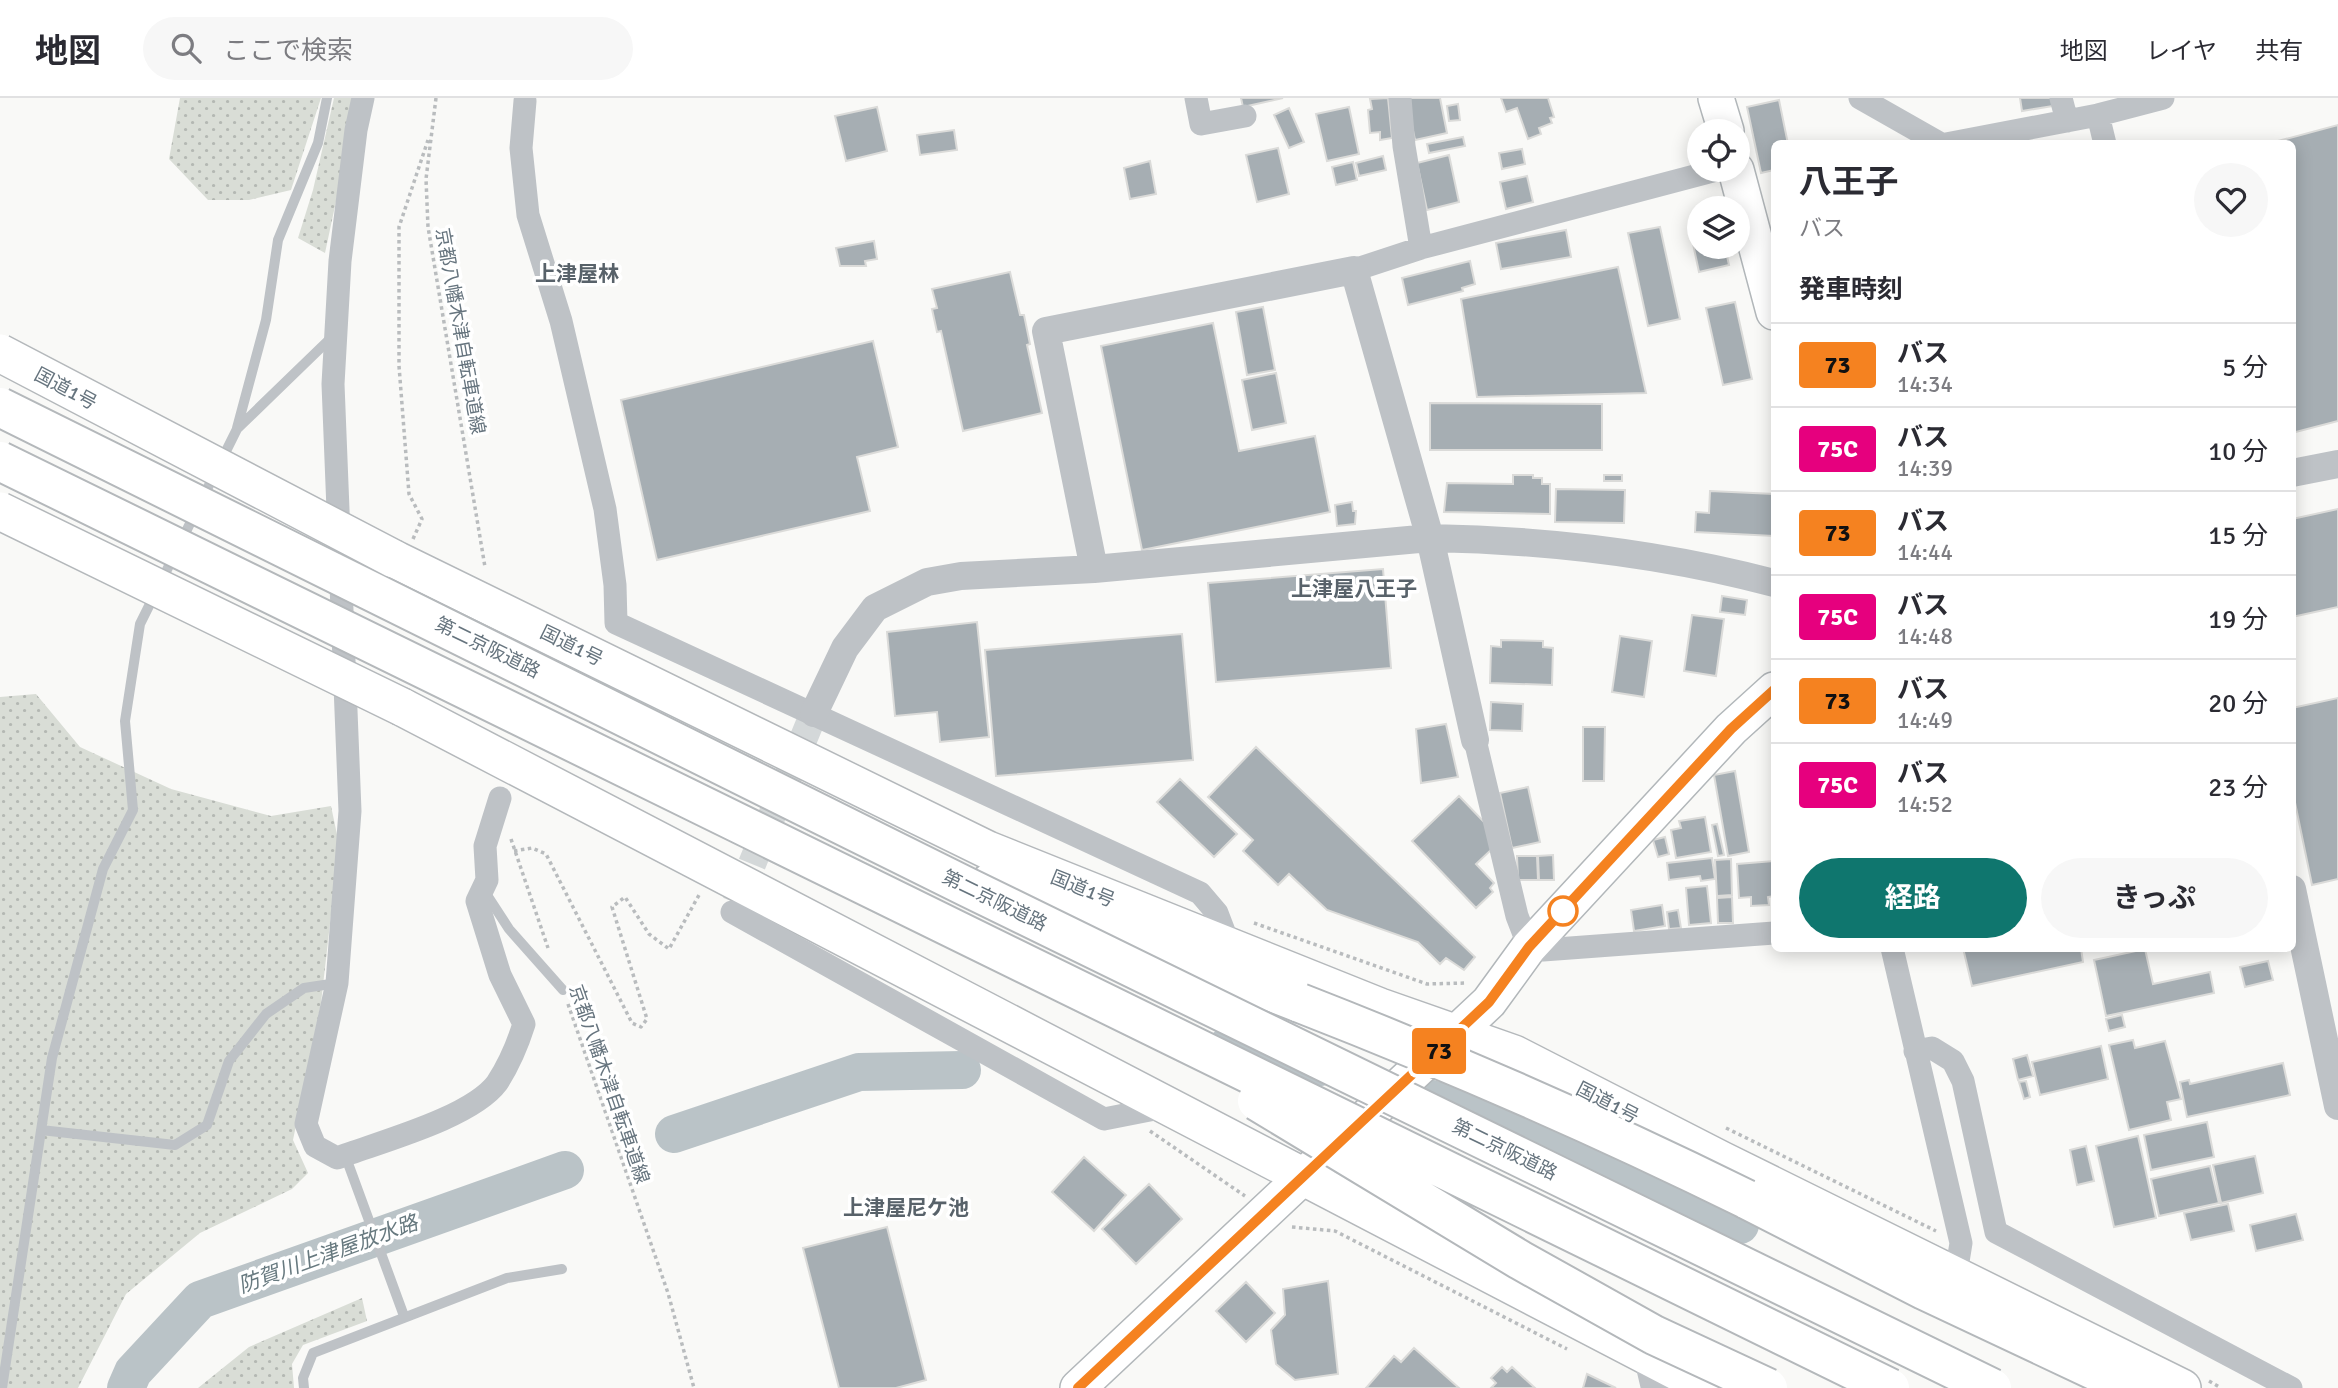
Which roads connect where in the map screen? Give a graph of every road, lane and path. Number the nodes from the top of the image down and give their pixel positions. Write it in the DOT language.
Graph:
graph roads {
  1 [pos="327,98"];
  2 [pos="363,98"];
  3 [pos="436,98"];
  4 [pos="1196,98"];
  5 [pos="1400,98"];
  6 [pos="1716,98"];
  7 [pos="1860,98"];
  8 [pos="2061,98"];
  9 [pos="2163,98"];
  10 [pos="525,101"];
  11 [pos="2098,115"];
  12 [pos="1245,116"];
  13 [pos="1722,119"];
  14 [pos="2067,121"];
  15 [pos="431,131"];
  16 [pos="1936,140"];
  17 [pos="1965,140"];
  18 [pos="2104,140"];
  19 [pos="1687,178"];
  20 [pos="1739,182"];
  21 [pos="1421,248"];
  22 [pos="1354,270"];
  23 [pos="1771,301"];
  24 [pos="336,333"];
  25 [pos="0,353"];
  26 [pos="0,407"];
  27 [pos="237,429"];
  28 [pos="0,461"];
  29 [pos="2338,464"];
  30 [pos="2296,472"];
  31 [pos="0,511"];
  32 [pos="1430,538"];
  33 [pos="402,553"];
  34 [pos="485,567"];
  35 [pos="1094,569"];
  36 [pos="1771,582"];
  37 [pos="1771,693"];
  38 [pos="814,713"];
  39 [pos="1475,740"];
  40 [pos="500,798"];
  41 [pos="846,824"];
  42 [pos="788,847"];
  43 [pos="514,851"];
  44 [pos="483,889"];
  45 [pos="2296,909"];
  46 [pos="732,912"];
  47 [pos="1771,933"];
  48 [pos="1230,947"];
  49 [pos="1529,947"];
  50 [pos="1893,952"];
  51 [pos="337,983"];
  52 [pos="563,990"];
  53 [pos="1449,1041"];
  54 [pos="1914,1051"];
  55 [pos="1170,1106"];
  56 [pos="2338,1106"];
  57 [pos="41,1130"];
  58 [pos="345,1155"];
  59 [pos="1315,1165"];
  60 [pos="562,1269"];
  61 [pos="1956,1274"];
  62 [pos="404,1316"];
  63 [pos="1652,1373"];
  64 [pos="2,1388"];
  65 [pos="304,1388"];
  66 [pos="694,1388"];
  67 [pos="1079,1388"];
  68 [pos="1709,1388"];
  69 [pos="1768,1388"];
  70 [pos="1889,1388"];
  71 [pos="1992,1388"];
  72 [pos="2132,1388"];
  73 [pos="2182,1388"];
  74 [pos="2291,1388"];
  1 -- 27 [label="lane"];
  2 -- 24 [label="street"];
  3 -- 15 [label="path, 京都八幡木津自転車道線"];
  4 -- 12 [label="street"];
  5 -- 21 [label="street"];
  6 -- 13 [label="main road"];
  7 -- 16 [label="street"];
  8 -- 14 [label="street"];
  9 -- 11 [label="street"];
  10 -- 38 [label="street"];
  11 -- 14 [label="street"];
  11 -- 18 [label="street"];
  14 -- 17 [label="street"];
  15 -- 33 [label="path"];
  15 -- 34 [label="path, 京都八幡木津自転車道線"];
  19 -- 21 [label="street"];
  20 -- 23 [label="main road"];
  21 -- 22 [label="street"];
  22 -- 32 [label="street"];
  22 -- 35 [label="street"];
  24 -- 27 [label="lane"];
  24 -- 51 [label="street"];
  25 -- 33 [label="highway, 国道1号, bridge"];
  26 -- 41 [label="highway, 第二京阪道路, bridge"];
  27 -- 57 [label="lane"];
  28 -- 42 [label="highway, bridge"];
  29 -- 30 [label="street"];
  31 -- 55 [label="highway, bridge"];
  32 -- 35 [label="street"];
  32 -- 36 [label="street"];
  32 -- 39 [label="street"];
  33 -- 48 [label="highway, 国道1号"];
  35 -- 38 [label="street"];
  37 -- 49 [label="main road"];
  38 -- 48 [label="street"];
  39 -- 49 [label="street"];
  40 -- 43 [label="path, 京都八幡木津自転車道線"];
  40 -- 44 [label="street"];
  41 -- 71 [label="highway, 第二京阪道路, bridge"];
  41 -- 72 [label="highway, bridge"];
  42 -- 69 [label="highway, bridge"];
  42 -- 70 [label="highway, bridge"];
  43 -- 46 [label="path"];
  43 -- 52 [label="path, 京都八幡木津自転車道線"];
  44 -- 52 [label="lane"];
  44 -- 58 [label="street"];
  45 -- 56 [label="street"];
  46 -- 55 [label="street"];
  47 -- 49 [label="street"];
  48 -- 53 [label="highway, 国道1号"];
  49 -- 53 [label="main road"];
  50 -- 54 [label="street"];
  51 -- 57 [label="lane"];
  51 -- 58 [label="street"];
  52 -- 66 [label="path, 京都八幡木津自転車道線"];
  53 -- 59 [label="main road, bridge"];
  53 -- 61 [label="highway, 国道1号"];
  54 -- 61 [label="street"];
  54 -- 74 [label="street"];
  55 -- 59 [label="highway"];
  57 -- 64 [label="lane"];
  58 -- 62 [label="lane"];
  59 -- 63 [label="highway"];
  59 -- 67 [label="main road"];
  60 -- 62 [label="lane"];
  61 -- 73 [label="highway, 国道1号"];
  62 -- 65 [label="lane"];
  63 -- 68 [label="highway"];
}
